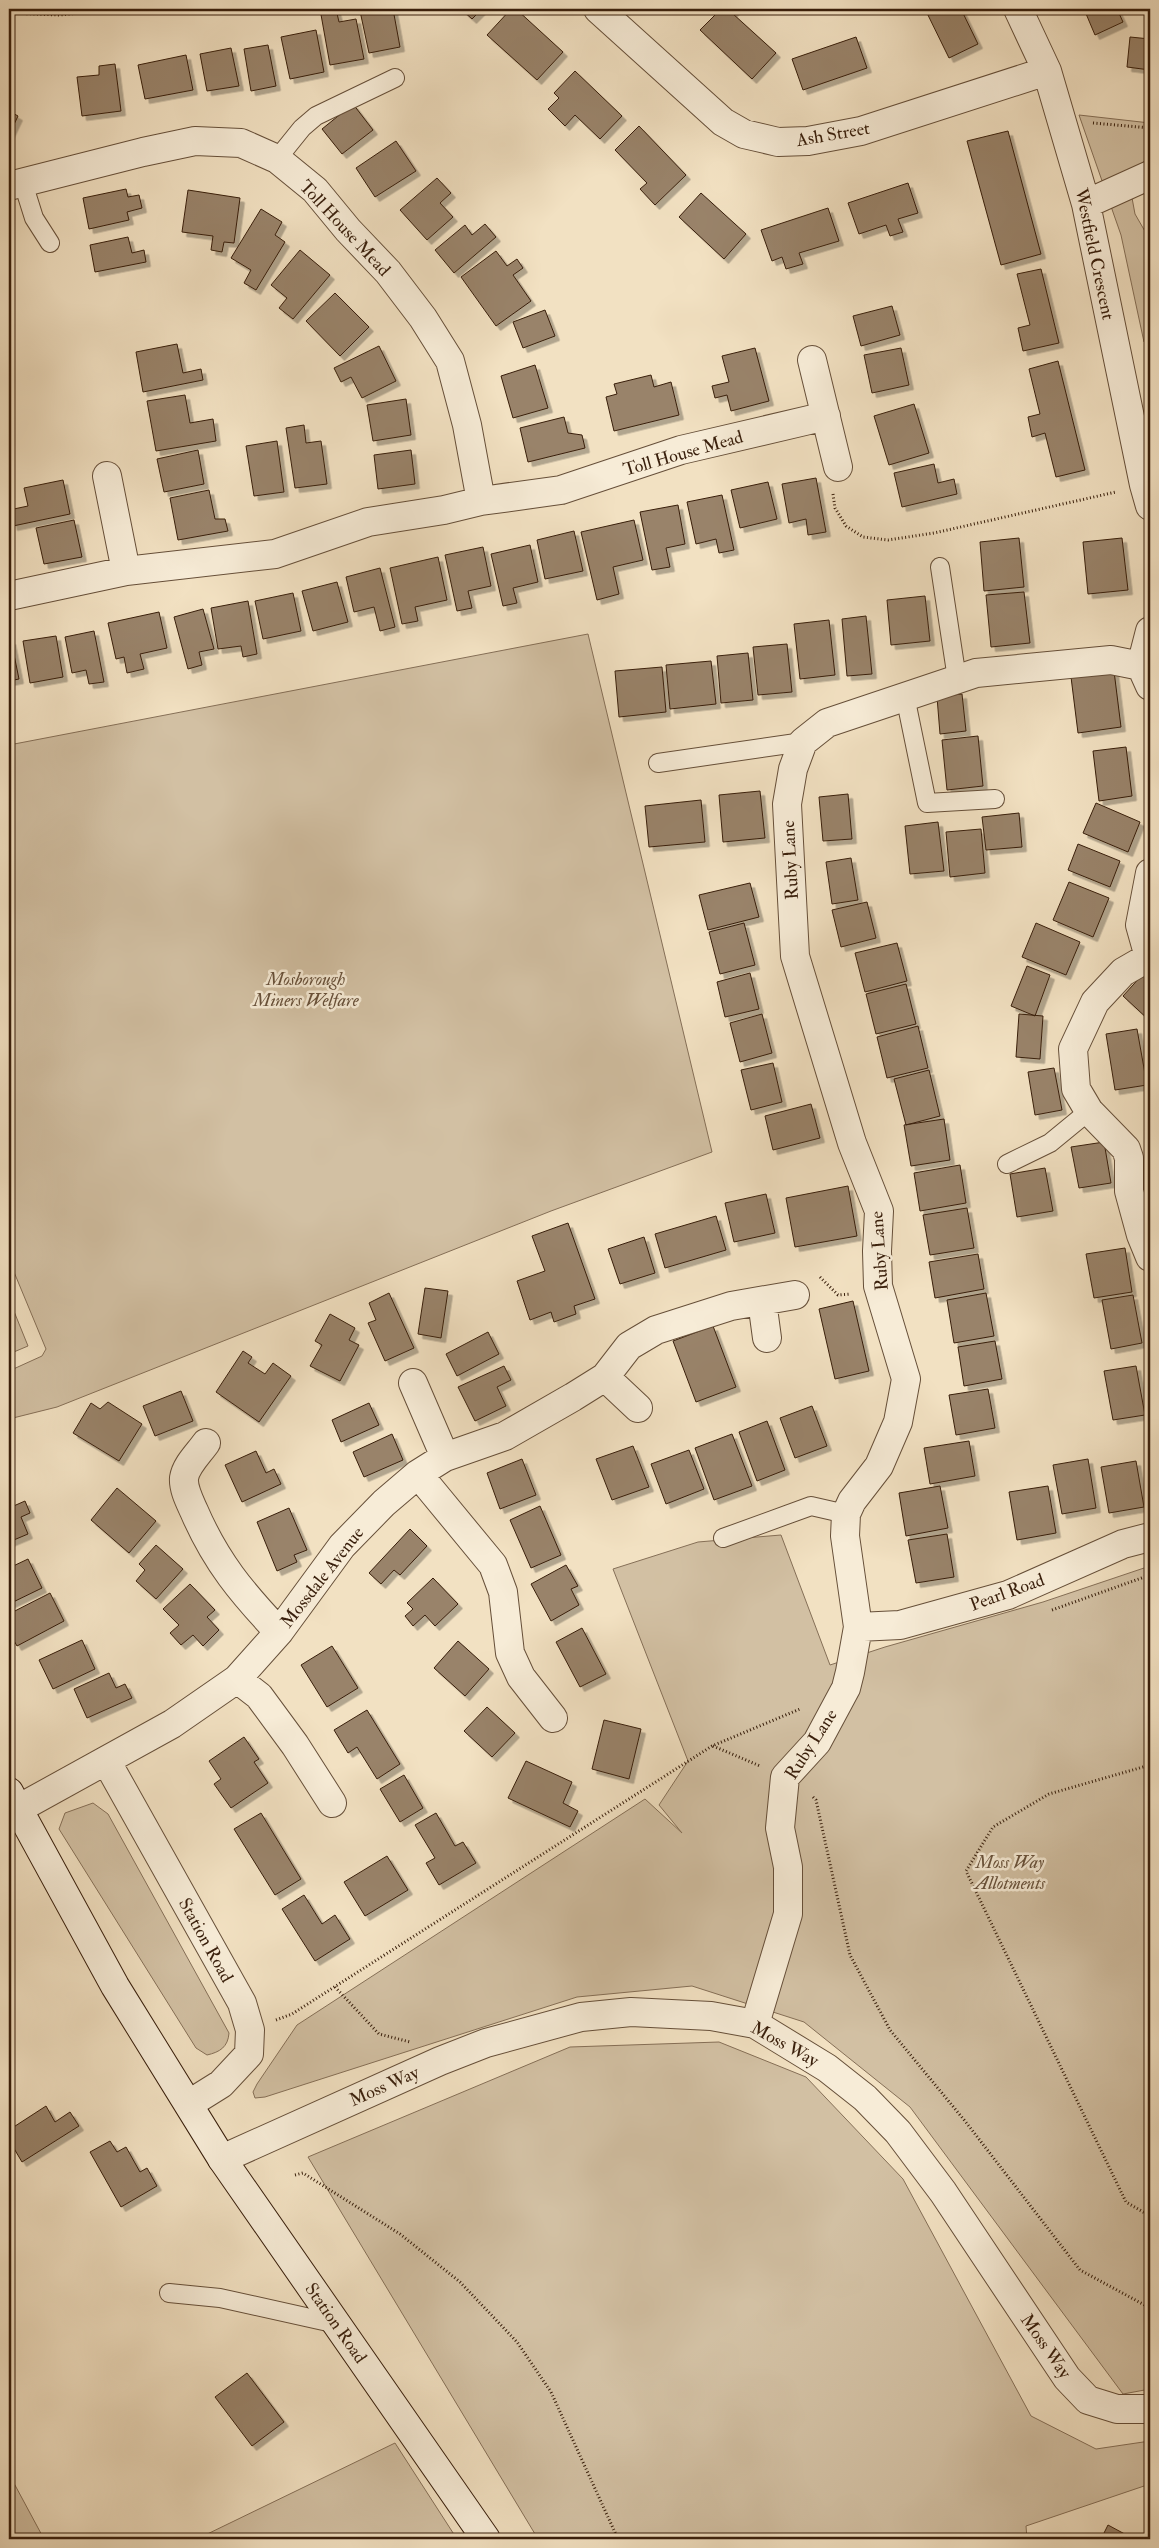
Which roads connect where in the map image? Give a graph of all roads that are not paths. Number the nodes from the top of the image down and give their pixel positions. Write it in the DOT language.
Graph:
graph roads {
  1 [pos="598,9"];
  2 [pos="1018,9"];
  3 [pos="1047,71"];
  4 [pos="395,78"];
  5 [pos="277,159"];
  6 [pos="1150,175"];
  7 [pos="16,185"];
  8 [pos="1086,204"];
  9 [pos="50,243"];
  10 [pos="812,360"];
  11 [pos="826,416"];
  12 [pos="838,467"];
  13 [pos="107,476"];
  14 [pos="1147,496"];
  15 [pos="481,501"];
  16 [pos="940,567"];
  17 [pos="126,571"];
  18 [pos="9,596"];
  19 [pos="1150,631"];
  20 [pos="1146,676"];
  21 [pos="957,679"];
  22 [pos="905,696"];
  23 [pos="803,742"];
  24 [pos="658,763"];
  25 [pos="995,798"];
  26 [pos="1150,873"];
  27 [pos="1149,958"];
  28 [pos="1089,1110"];
  29 [pos="1007,1164"];
  30 [pos="1150,1257"];
  31 [pos="795,1295"];
  32 [pos="762,1300"];
  33 [pos="767,1338"];
  34 [pos="605,1376"];
  35 [pos="414,1382"];
  36 [pos="638,1408"];
  37 [pos="206,1443"];
  38 [pos="445,1458"];
  39 [pos="418,1474"];
  40 [pos="846,1514"];
  41 [pos="1150,1537"];
  42 [pos="723,1538"];
  43 [pos="858,1627"];
  44 [pos="279,1632"];
  45 [pos="236,1679"];
  46 [pos="553,1718"];
  47 [pos="107,1762"];
  48 [pos="13,1800"];
  49 [pos="332,1803"];
  50 [pos="755,2024"];
  51 [pos="189,2104"];
  52 [pos="222,2159"];
  53 [pos="169,2294"];
  54 [pos="337,2324"];
  55 [pos="1150,2409"];
  56 [pos="486,2539"];
  1 -- 3 [label="street, Ash Street"];
  2 -- 3 [label="street, Westfield Crescent"];
  3 -- 8 [label="street, Westfield Crescent"];
  4 -- 5 [label="lane"];
  5 -- 7 [label="street, Toll House Mead"];
  5 -- 15 [label="street, Toll House Mead"];
  6 -- 8 [label="street"];
  7 -- 9 [label="lane"];
  8 -- 14 [label="street, Westfield Crescent"];
  10 -- 11 [label="street"];
  11 -- 12 [label="street"];
  11 -- 15 [label="street, Toll House Mead"];
  13 -- 17 [label="street"];
  15 -- 17 [label="street, Toll House Mead"];
  16 -- 21 [label="lane"];
  17 -- 18 [label="street, Toll House Mead"];
  19 -- 20 [label="street"];
  20 -- 21 [label="street"];
  21 -- 22 [label="street"];
  22 -- 23 [label="street"];
  22 -- 25 [label="lane"];
  23 -- 24 [label="lane"];
  23 -- 40 [label="street, Ruby Lane"];
  26 -- 27 [label="street"];
  27 -- 28 [label="street"];
  28 -- 29 [label="lane"];
  28 -- 30 [label="street"];
  31 -- 32 [label="street, Mossdale Avenue"];
  32 -- 33 [label="street"];
  32 -- 34 [label="street, Mossdale Avenue"];
  34 -- 36 [label="street"];
  34 -- 38 [label="street, Mossdale Avenue"];
  35 -- 38 [label="street"];
  37 -- 44 [label="street"];
  38 -- 39 [label="street, Mossdale Avenue"];
  39 -- 44 [label="street, Mossdale Avenue"];
  39 -- 46 [label="street"];
  40 -- 42 [label="lane"];
  40 -- 43 [label="street, Ruby Lane"];
  41 -- 43 [label="street, Pearl Road"];
  43 -- 50 [label="street, Ruby Lane"];
  44 -- 45 [label="street, Mossdale Avenue"];
  45 -- 47 [label="street, Mossdale Avenue"];
  45 -- 49 [label="street"];
  47 -- 48 [label="street, Mossdale Avenue"];
  47 -- 51 [label="street, Station Road"];
  48 -- 51 [label="street, Station Road"];
  50 -- 52 [label="street, Moss Way"];
  50 -- 55 [label="street, Moss Way"];
  51 -- 52 [label="street, Station Road"];
  52 -- 54 [label="street, Station Road"];
  53 -- 54 [label="lane"];
  54 -- 56 [label="street, Station Road"];
}
